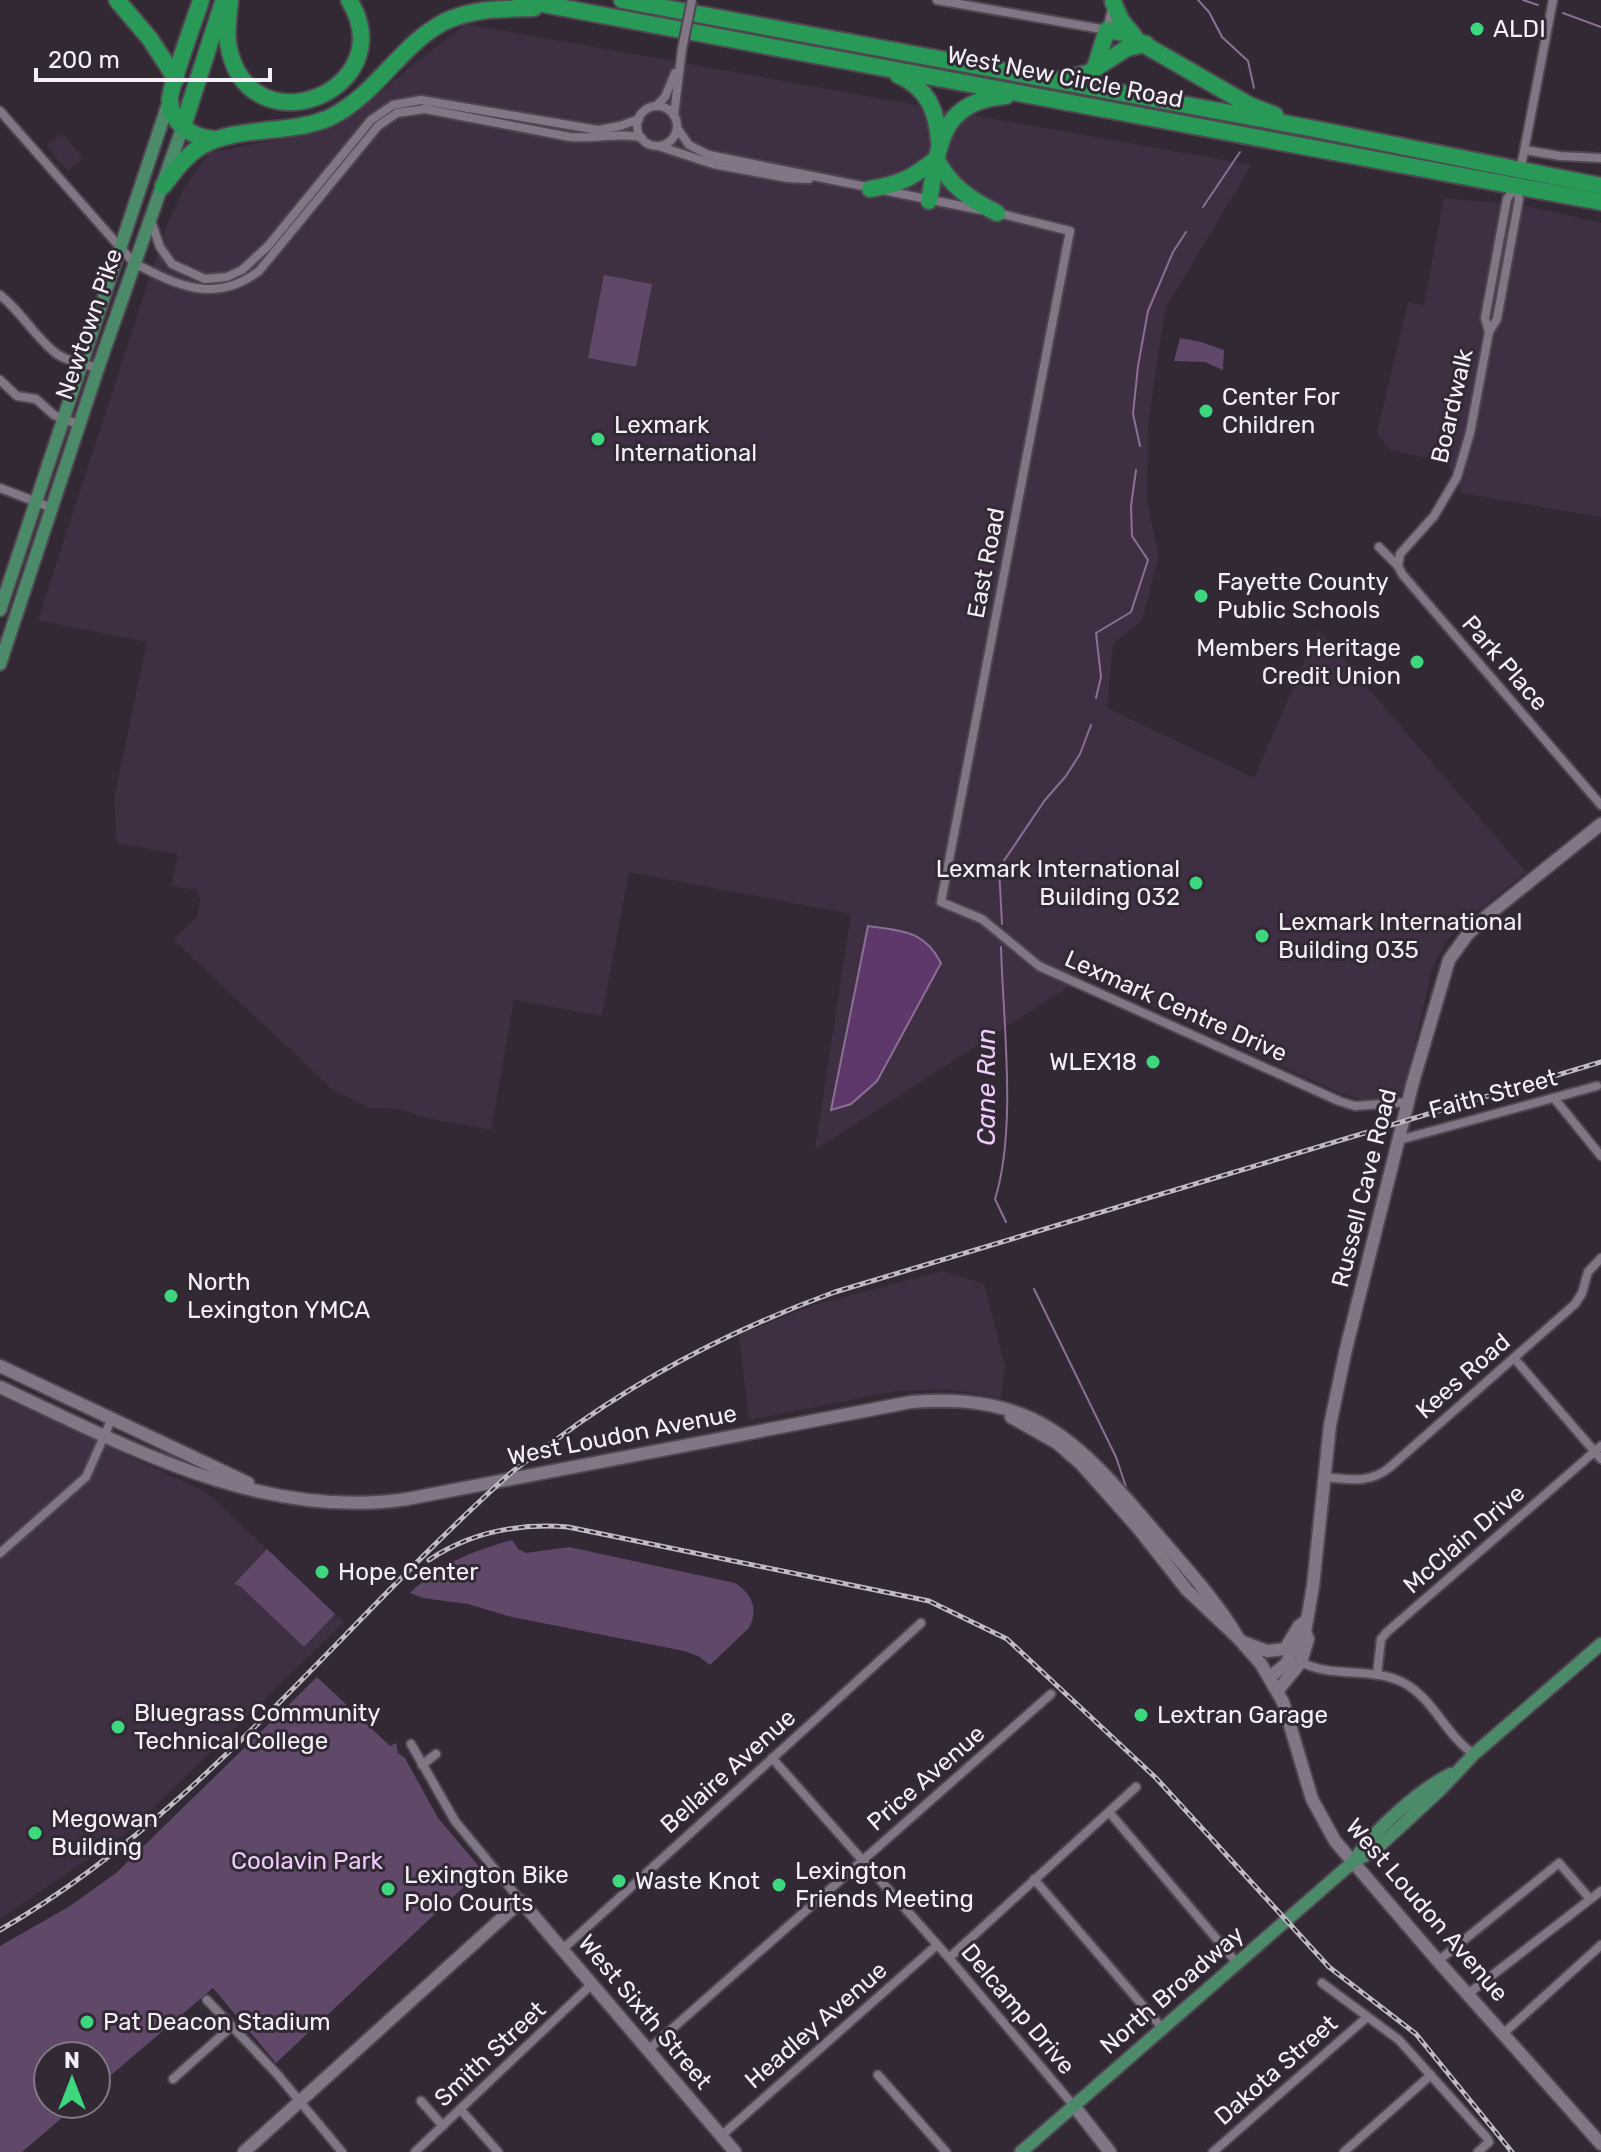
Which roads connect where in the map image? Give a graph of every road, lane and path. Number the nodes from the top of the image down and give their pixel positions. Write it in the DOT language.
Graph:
graph roads {
  1 [pos="117,0"];
  2 [pos="201,0"];
  3 [pos="224,0"];
  4 [pos="230,0"];
  5 [pos="349,0"];
  6 [pos="521,0"];
  7 [pos="622,0"];
  8 [pos="692,0"];
  9 [pos="937,0"];
  10 [pos="1553,0"];
  11 [pos="1113,1"];
  12 [pos="553,6"];
  13 [pos="1107,30"];
  14 [pos="1140,40"];
  15 [pos="682,49"];
  16 [pos="877,66"];
  17 [pos="1095,68"];
  18 [pos="176,79"];
  19 [pos="1051,82"];
  20 [pos="1023,95"];
  21 [pos="169,100"];
  22 [pos="656,106"];
  23 [pos="934,109"];
  24 [pos="0,111"];
  25 [pos="958,113"];
  26 [pos="674,115"];
  27 [pos="639,119"];
  28 [pos="183,126"];
  29 [pos="677,128"];
  30 [pos="1310,128"];
  31 [pos="642,138"];
  32 [pos="219,139"];
  33 [pos="658,146"];
  34 [pos="1525,150"];
  35 [pos="938,151"];
  36 [pos="1601,158"];
  37 [pos="1519,177"];
  38 [pos="821,180"];
  39 [pos="163,186"];
  40 [pos="1601,186"];
  41 [pos="870,189"];
  42 [pos="929,201"];
  43 [pos="1601,202"];
  44 [pos="997,213"];
  45 [pos="150,217"];
  46 [pos="121,246"];
  47 [pos="134,263"];
  48 [pos="0,295"];
  49 [pos="81,364"];
  50 [pos="98,368"];
  51 [pos="0,380"];
  52 [pos="65,419"];
  53 [pos="80,425"];
  54 [pos="0,488"];
  55 [pos="35,502"];
  56 [pos="52,508"];
  57 [pos="1379,547"];
  58 [pos="1398,566"];
  59 [pos="0,610"];
  60 [pos="1,659"];
  61 [pos="1601,805"];
  62 [pos="1601,824"];
  63 [pos="941,902"];
  64 [pos="1597,1086"];
  65 [pos="1554,1098"];
  66 [pos="1409,1102"];
  67 [pos="1399,1140"];
  68 [pos="1601,1156"];
  69 [pos="1601,1258"];
  70 [pos="1592,1268"];
  71 [pos="1601,1277"];
  72 [pos="1514,1358"];
  73 [pos="0,1366"];
  74 [pos="0,1387"];
  75 [pos="112,1418"];
  76 [pos="104,1436"];
  77 [pos="1599,1453"];
  78 [pos="1324,1477"];
  79 [pos="269,1493"];
  80 [pos="0,1553"];
  81 [pos="921,1623"];
  82 [pos="1306,1626"];
  83 [pos="1241,1640"];
  84 [pos="1601,1644"];
  85 [pos="1301,1662"];
  86 [pos="1377,1675"];
  87 [pos="1270,1677"];
  88 [pos="1278,1690"];
  89 [pos="1051,1694"];
  90 [pos="411,1744"];
  91 [pos="436,1754"];
  92 [pos="1474,1754"];
  93 [pos="772,1758"];
  94 [pos="422,1765"];
  95 [pos="1136,1787"];
  96 [pos="1109,1812"];
  97 [pos="863,1860"];
  98 [pos="1353,1862"];
  99 [pos="1034,1879"];
  100 [pos="1601,1891"];
  101 [pos="1590,1899"];
  102 [pos="521,1901"];
  103 [pos="937,1945"];
  104 [pos="1601,1945"];
  105 [pos="563,1949"];
  106 [pos="949,1958"];
  107 [pos="1438,1961"];
  108 [pos="1237,1963"];
  109 [pos="1322,1983"];
  110 [pos="592,1984"];
  111 [pos="1468,1994"];
  112 [pos="207,2000"];
  113 [pos="1366,2018"];
  114 [pos="231,2027"];
  115 [pos="1162,2028"];
  116 [pos="1504,2033"];
  117 [pos="648,2050"];
  118 [pos="878,2075"];
  119 [pos="1431,2075"];
  120 [pos="173,2079"];
  121 [pos="300,2101"];
  122 [pos="421,2101"];
  123 [pos="1074,2106"];
  124 [pos="460,2109"];
  125 [pos="443,2126"];
  126 [pos="721,2136"];
  127 [pos="1601,2144"];
  128 [pos="244,2152"];
  129 [pos="342,2152"];
  130 [pos="415,2152"];
  131 [pos="498,2152"];
  132 [pos="735,2152"];
  133 [pos="946,2152"];
  134 [pos="1021,2152"];
  135 [pos="1110,2152"];
  136 [pos="1213,2152"];
  137 [pos="1344,2152"];
  138 [pos="1478,2152"];
  1 -- 18 [label="highway"];
  2 -- 18 [label="highway, Newtown Pike"];
  3 -- 28 [label="highway, Newtown Pike"];
  4 -- 5 [label="highway"];
  6 -- 12 [label="highway, West New Circle Road"];
  7 -- 19 [label="highway, West New Circle Road"];
  8 -- 15 [label="street, bridge"];
  9 -- 13 [label="street"];
  10 -- 34 [label="street, Boardwalk"];
  11 -- 13 [label="street"];
  11 -- 14 [label="highway"];
  12 -- 16 [label="highway, West New Circle Road"];
  12 -- 32 [label="highway"];
  13 -- 14 [label="highway"];
  13 -- 17 [label="highway"];
  14 -- 17 [label="highway"];
  14 -- 30 [label="highway"];
  15 -- 22 [label="street"];
  15 -- 26 [label="street"];
  16 -- 20 [label="highway, West New Circle Road"];
  16 -- 23 [label="highway"];
  17 -- 19 [label="highway"];
  18 -- 21 [label="highway, Newtown Pike"];
  19 -- 30 [label="highway, West New Circle Road"];
  20 -- 25 [label="highway"];
  20 -- 37 [label="highway, West New Circle Road"];
  21 -- 28 [label="highway"];
  21 -- 46 [label="main road, Newtown Pike"];
  22 -- 26 [label="street"];
  22 -- 27 [label="street"];
  23 -- 25 [label="highway"];
  23 -- 35 [label="highway"];
  24 -- 46 [label="street"];
  25 -- 35 [label="highway"];
  26 -- 29 [label="street"];
  27 -- 31 [label="street"];
  27 -- 45 [label="street"];
  28 -- 32 [label="highway"];
  28 -- 39 [label="main road, Newtown Pike"];
  29 -- 33 [label="street"];
  29 -- 38 [label="street"];
  30 -- 37 [label="highway, West New Circle Road"];
  31 -- 33 [label="street"];
  31 -- 47 [label="street"];
  32 -- 39 [label="highway"];
  33 -- 38 [label="street"];
  34 -- 36 [label="street"];
  34 -- 37 [label="street, Boardwalk"];
  35 -- 41 [label="highway"];
  35 -- 42 [label="highway"];
  35 -- 44 [label="highway"];
  37 -- 40 [label="highway, West New Circle Road"];
  37 -- 43 [label="highway, West New Circle Road"];
  37 -- 58 [label="street, Boardwalk"];
  38 -- 41 [label="street"];
  39 -- 45 [label="main road, Newtown Pike"];
  41 -- 42 [label="street"];
  42 -- 44 [label="street"];
  44 -- 63 [label="street, East Road"];
  45 -- 47 [label="main road, Newtown Pike"];
  46 -- 47 [label="street"];
  46 -- 49 [label="main road, Newtown Pike"];
  47 -- 50 [label="main road, Newtown Pike"];
  48 -- 49 [label="street"];
  49 -- 50 [label="street"];
  49 -- 52 [label="main road, Newtown Pike"];
  50 -- 53 [label="main road, Newtown Pike"];
  51 -- 52 [label="street"];
  52 -- 53 [label="street"];
  52 -- 55 [label="main road, Newtown Pike"];
  53 -- 56 [label="main road, Newtown Pike"];
  54 -- 55 [label="street"];
  55 -- 56 [label="street"];
  55 -- 59 [label="main road, Newtown Pike"];
  56 -- 60 [label="main road, Newtown Pike"];
  57 -- 58 [label="street, Park Place"];
  58 -- 61 [label="street, Park Place"];
  62 -- 66 [label="main road, Russell Cave Road"];
  63 -- 66 [label="street, Lexmark Centre Drive"];
  64 -- 65 [label="street, Faith Street"];
  65 -- 67 [label="street, Faith Street"];
  65 -- 68 [label="street"];
  66 -- 67 [label="main road, Russell Cave Road"];
  67 -- 78 [label="main road, Russell Cave Road"];
  69 -- 70 [label="street, Kees Road"];
  70 -- 71 [label="street"];
  70 -- 72 [label="street, Kees Road"];
  72 -- 77 [label="street"];
  72 -- 78 [label="street, Kees Road"];
  73 -- 75 [label="main road, West Loudon Avenue"];
  74 -- 76 [label="main road, West Loudon Avenue"];
  75 -- 76 [label="street"];
  75 -- 79 [label="main road, West Loudon Avenue"];
  76 -- 79 [label="main road, West Loudon Avenue"];
  76 -- 80 [label="street"];
  77 -- 86 [label="street, McClain Drive"];
  78 -- 82 [label="main road, Russell Cave Road"];
  79 -- 83 [label="main road, West Loudon Avenue"];
  81 -- 93 [label="street, Bellaire Avenue"];
  82 -- 83 [label="main road"];
  82 -- 85 [label="main road, Russell Cave Road"];
  82 -- 87 [label="main road, Russell Cave Road"];
  83 -- 87 [label="main road, West Loudon Avenue"];
  84 -- 92 [label="main road, North Broadway"];
  85 -- 86 [label="street"];
  85 -- 88 [label="main road"];
  86 -- 92 [label="street"];
  87 -- 88 [label="main road, West Loudon Avenue"];
  88 -- 98 [label="main road, West Loudon Avenue"];
  89 -- 97 [label="street, Price Avenue"];
  90 -- 94 [label="street, West Sixth Street"];
  91 -- 94 [label="street"];
  92 -- 98 [label="main road, North Broadway"];
  93 -- 97 [label="street, Delcamp Drive"];
  93 -- 105 [label="street, Bellaire Avenue"];
  94 -- 102 [label="street, West Sixth Street"];
  95 -- 96 [label="street"];
  96 -- 99 [label="street"];
  96 -- 108 [label="street"];
  97 -- 103 [label="street, Delcamp Drive"];
  97 -- 117 [label="street, Price Avenue"];
  98 -- 107 [label="main road, West Loudon Avenue"];
  98 -- 108 [label="main road, North Broadway"];
  99 -- 106 [label="street"];
  99 -- 115 [label="street"];
  100 -- 101 [label="street"];
  101 -- 107 [label="street"];
  101 -- 111 [label="street"];
  102 -- 105 [label="main road, West Sixth Street"];
  102 -- 121 [label="main road"];
  103 -- 106 [label="street, Delcamp Drive"];
  103 -- 126 [label="street, Headley Avenue"];
  104 -- 116 [label="street"];
  105 -- 110 [label="main road, West Sixth Street"];
  106 -- 123 [label="street, Delcamp Drive"];
  107 -- 111 [label="main road, West Loudon Avenue"];
  108 -- 115 [label="main road, North Broadway"];
  109 -- 113 [label="street"];
  110 -- 117 [label="main road, West Sixth Street"];
  110 -- 124 [label="street, Smith Street"];
  111 -- 116 [label="main road, West Loudon Avenue"];
  112 -- 114 [label="street"];
  113 -- 119 [label="street"];
  113 -- 136 [label="street, Dakota Street"];
  114 -- 120 [label="street"];
  114 -- 121 [label="street"];
  115 -- 123 [label="main road, North Broadway"];
  116 -- 127 [label="main road, West Loudon Avenue"];
  117 -- 126 [label="main road, West Sixth Street"];
  118 -- 133 [label="street"];
  119 -- 137 [label="street"];
  119 -- 138 [label="street"];
  121 -- 128 [label="main road"];
  121 -- 129 [label="street"];
  122 -- 125 [label="street"];
  123 -- 134 [label="main road, North Broadway"];
  123 -- 135 [label="main road"];
  124 -- 125 [label="street, Smith Street"];
  124 -- 131 [label="street"];
  125 -- 130 [label="street, Smith Street"];
  126 -- 132 [label="main road, West Sixth Street"];
}
